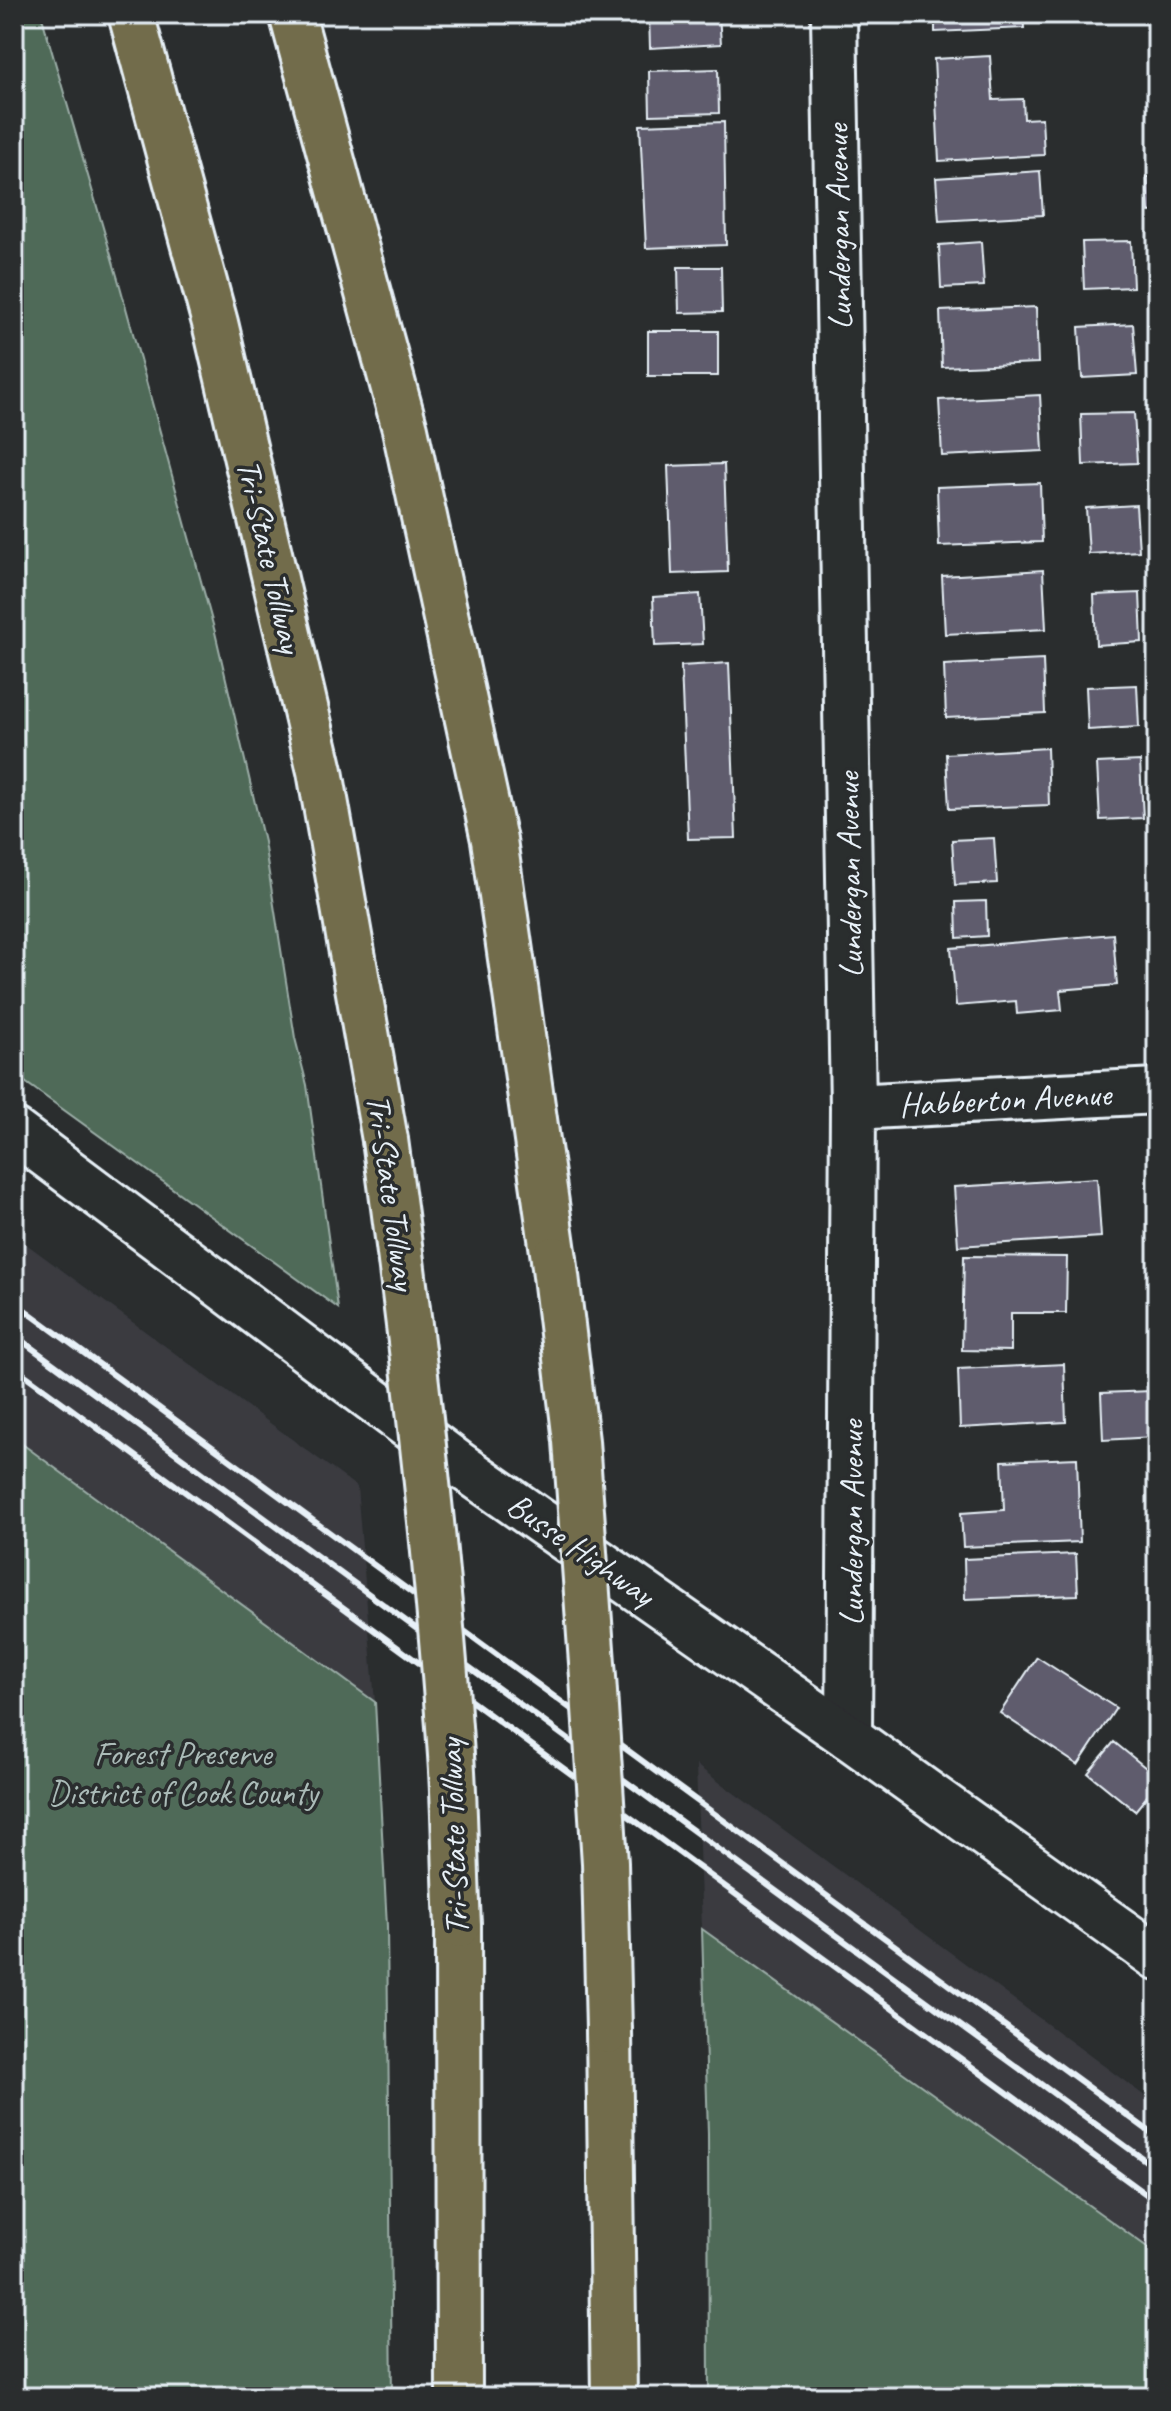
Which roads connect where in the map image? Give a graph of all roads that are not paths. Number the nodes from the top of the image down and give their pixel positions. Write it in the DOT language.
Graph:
graph roads {
  1 [pos="131,14"];
  2 [pos="292,14"];
  3 [pos="834,14"];
  4 [pos="1157,1091"];
  5 [pos="853,1107"];
  6 [pos="14,1131"];
  7 [pos="849,1737"];
  8 [pos="1157,1957"];
  9 [pos="459,2397"];
  10 [pos="614,2397"];
  1 -- 9 [label="highway, Tri-State Tollway, bridge"];
  2 -- 10 [label="highway, bridge"];
  3 -- 5 [label="street, Lundergan Avenue"];
  4 -- 5 [label="street, Habberton Avenue"];
  5 -- 7 [label="street, Lundergan Avenue"];
  6 -- 7 [label="street, Busse Highway"];
  7 -- 8 [label="street, Busse Highway"];
}
